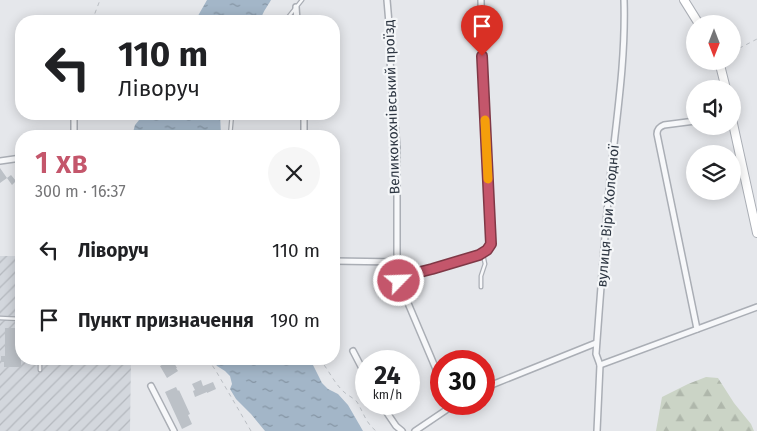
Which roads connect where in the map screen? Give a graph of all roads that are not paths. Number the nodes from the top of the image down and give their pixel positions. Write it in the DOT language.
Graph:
graph roads {
  1 [pos="302,0"];
  2 [pos="387,0"];
  3 [pos="481,0"];
  4 [pos="624,0"];
  5 [pos="684,0"];
  6 [pos="296,7"];
  7 [pos="290,15"];
  8 [pos="297,15"];
  9 [pos="693,15"];
  10 [pos="686,122"];
  11 [pos="736,135"];
  12 [pos="15,159"];
  13 [pos="0,161"];
  14 [pos="757,233"];
  15 [pos="483,252"];
  16 [pos="340,261"];
  17 [pos="397,262"];
  18 [pos="398,275"];
  19 [pos="481,287"];
  20 [pos="757,307"];
  21 [pos="0,318"];
  22 [pos="15,318"];
  23 [pos="698,329"];
  24 [pos="596,343"];
  25 [pos="353,350"];
  26 [pos="355,354"];
  27 [pos="430,355"];
  28 [pos="600,364"];
  29 [pos="40,365"];
  30 [pos="40,370"];
  31 [pos="495,384"];
  32 [pos="150,386"];
  33 [pos="388,415"];
  34 [pos="438,415"];
  35 [pos="174,431"];
  36 [pos="402,431"];
  37 [pos="415,431"];
  38 [pos="597,431"];
  1 -- 6 [label="lane"];
  2 -- 17 [label="street, Великокохнівський проїзд"];
  3 -- 15 [label="street"];
  4 -- 24 [label="street, вулиця Віри Холодної"];
  5 -- 9 [label="street"];
  6 -- 7 [label="lane"];
  6 -- 8 [label="street"];
  10 -- 23 [label="street"];
  11 -- 14 [label="street"];
  12 -- 13 [label="street"];
  15 -- 18 [label="street"];
  15 -- 19 [label="lane"];
  16 -- 17 [label="street"];
  17 -- 18 [label="street, Великокохнівський проїзд"];
  18 -- 27 [label="street, Великокохнівський проїзд"];
  20 -- 23 [label="street"];
  21 -- 22 [label="lane"];
  23 -- 28 [label="street"];
  24 -- 28 [label="street, вулиця Віри Холодної"];
  24 -- 31 [label="street"];
  25 -- 26 [label="street"];
  28 -- 38 [label="street, вулиця Віри Холодної"];
  29 -- 30 [label="lane"];
  32 -- 35 [label="street"];
  33 -- 36 [label="street"];
  34 -- 37 [label="street"];
}
